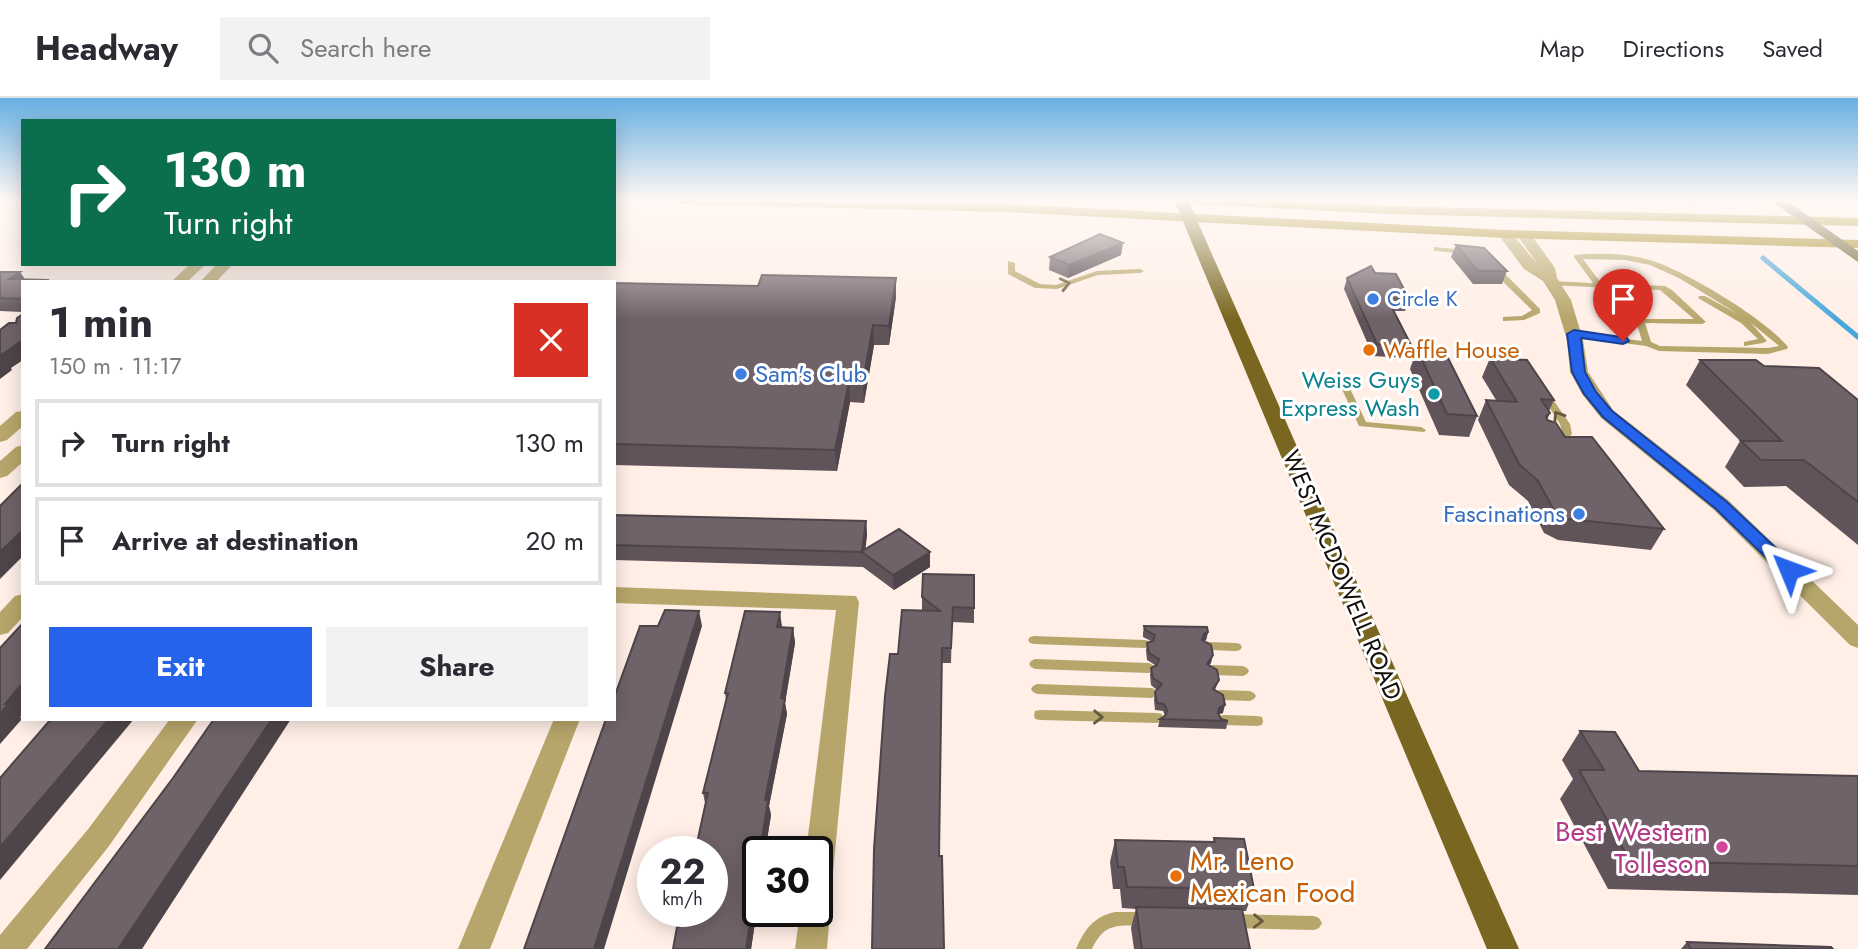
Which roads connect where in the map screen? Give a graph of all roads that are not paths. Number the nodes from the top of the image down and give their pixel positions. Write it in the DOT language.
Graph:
graph roads {
  1 [pos="1198,240"];
  2 [pos="1509,240"];
  3 [pos="1527,240"];
  4 [pos="1715,240"];
  5 [pos="1829,240"];
  6 [pos="1834,243"];
  7 [pos="1858,244"];
  8 [pos="1437,249"];
  9 [pos="1478,254"];
  10 [pos="1858,258"];
  11 [pos="1488,261"];
  12 [pos="1643,261"];
  13 [pos="1011,262"];
  14 [pos="197,266"];
  15 [pos="224,266"];
  16 [pos="1140,271"];
  17 [pos="180,280"];
  18 [pos="209,280"];
  19 [pos="1550,281"];
  20 [pos="1599,285"];
  21 [pos="1614,286"];
  22 [pos="1506,319"];
  23 [pos="1640,321"];
  24 [pos="1574,334"];
  25 [pos="1647,344"];
  26 [pos="1339,374"];
  27 [pos="1534,379"];
  28 [pos="21,418"];
  29 [pos="1421,430"];
  30 [pos="0,436"];
  31 [pos="1544,438"];
  32 [pos="21,453"];
  33 [pos="0,472"];
  34 [pos="616,598"];
  35 [pos="21,605"];
  36 [pos="0,627"];
  37 [pos="1858,639"];
  38 [pos="1034,640"];
  39 [pos="1144,644"];
  40 [pos="1208,646"];
  41 [pos="1237,647"];
  42 [pos="1035,664"];
  43 [pos="1149,668"];
  44 [pos="1213,670"];
  45 [pos="1243,671"];
  46 [pos="1037,689"];
  47 [pos="1153,693"];
  48 [pos="1219,695"];
  49 [pos="1250,696"];
  50 [pos="1040,715"];
  51 [pos="1157,718"];
  52 [pos="1224,720"];
  53 [pos="184,721"];
  54 [pos="566,721"];
  55 [pos="1257,721"];
  56 [pos="822,836"];
  57 [pos="1168,919"];
  58 [pos="1221,920"];
  59 [pos="1314,923"];
  60 [pos="813,927"];
  61 [pos="8,949"];
  62 [pos="474,949"];
  63 [pos="811,949"];
  64 [pos="1084,949"];
  65 [pos="1503,949"];
  1 -- 65 [label="main road, WEST MCDOWELL ROAD"];
  2 -- 19 [label="street"];
  3 -- 19 [label="street"];
  4 -- 6 [label="main road"];
  5 -- 6 [label="highway"];
  6 -- 7 [label="main road"];
  6 -- 10 [label="highway"];
  8 -- 9 [label="lane"];
  11 -- 22 [label="lane"];
  12 -- 20 [label="lane"];
  12 -- 25 [label="lane"];
  12 -- 25 [label="lane"];
  13 -- 16 [label="lane, one-way"];
  14 -- 17 [label="street"];
  15 -- 18 [label="street"];
  19 -- 20 [label="lane"];
  19 -- 24 [label="street"];
  20 -- 21 [label="lane"];
  21 -- 23 [label="lane"];
  21 -- 23 [label="lane"];
  23 -- 25 [label="lane"];
  24 -- 25 [label="lane"];
  24 -- 37 [label="street"];
  26 -- 29 [label="lane"];
  31 -- 27 [label="lane, one-way"];
  28 -- 30 [label="street"];
  32 -- 33 [label="street"];
  34 -- 56 [label="street"];
  35 -- 36 [label="street"];
  38 -- 39 [label="lane"];
  40 -- 41 [label="lane"];
  42 -- 43 [label="lane"];
  44 -- 45 [label="lane"];
  46 -- 47 [label="lane"];
  48 -- 49 [label="lane"];
  50 -- 51 [label="lane, one-way"];
  52 -- 55 [label="lane"];
  53 -- 61 [label="street"];
  54 -- 62 [label="street"];
  57 -- 64 [label="lane"];
  58 -- 59 [label="lane, one-way"];
  60 -- 63 [label="street"];
}
